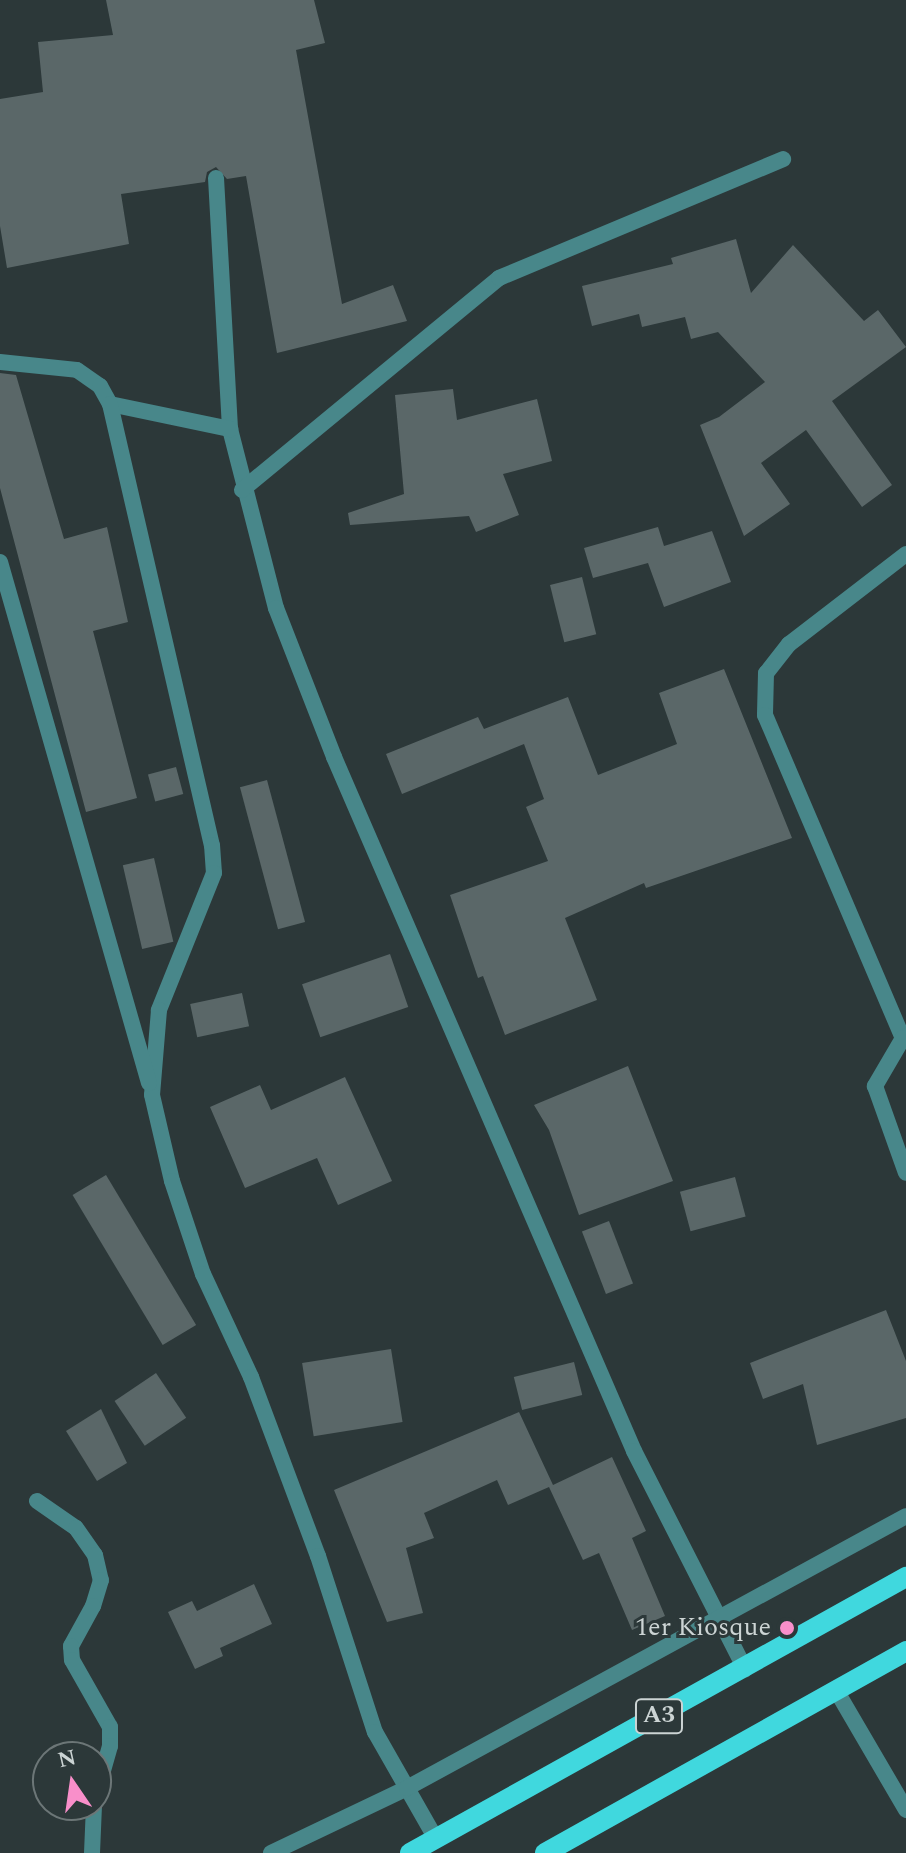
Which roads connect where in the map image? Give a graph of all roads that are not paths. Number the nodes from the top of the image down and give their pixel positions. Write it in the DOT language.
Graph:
graph roads {
  1 [pos="783,159"];
  2 [pos="216,178"];
  3 [pos="0,362"];
  4 [pos="110,404"];
  5 [pos="230,429"];
  6 [pos="242,490"];
  7 [pos="906,554"];
  8 [pos="0,562"];
  9 [pos="904,1037"];
  10 [pos="152,1095"];
  11 [pos="906,1173"];
  12 [pos="37,1501"];
  13 [pos="906,1516"];
  14 [pos="906,1577"];
  15 [pos="721,1619"];
  16 [pos="906,1651"];
  17 [pos="745,1669"];
  18 [pos="836,1690"];
  19 [pos="110,1741"];
  20 [pos="407,1788"];
  21 [pos="906,1810"];
  22 [pos="93,1821"];
  23 [pos="436,1839"];
  24 [pos="92,1853"];
  25 [pos="271,1853"];
  26 [pos="410,1853"];
  27 [pos="545,1853"];
  1 -- 6 [label="street"];
  2 -- 5 [label="street"];
  3 -- 4 [label="street"];
  4 -- 5 [label="street"];
  4 -- 10 [label="street"];
  5 -- 6 [label="street"];
  6 -- 15 [label="street"];
  7 -- 9 [label="street"];
  8 -- 10 [label="street"];
  9 -- 11 [label="street"];
  10 -- 20 [label="street"];
  12 -- 19 [label="street"];
  13 -- 15 [label="street"];
  14 -- 17 [label="main road, A3"];
  15 -- 17 [label="street"];
  15 -- 20 [label="street"];
  16 -- 18 [label="main road, A3"];
  17 -- 23 [label="main road, A3"];
  18 -- 21 [label="street"];
  18 -- 27 [label="main road, A3"];
  20 -- 23 [label="street"];
  20 -- 25 [label="street"];
  22 -- 24 [label="street"];
  23 -- 26 [label="main road, A3"];
}
